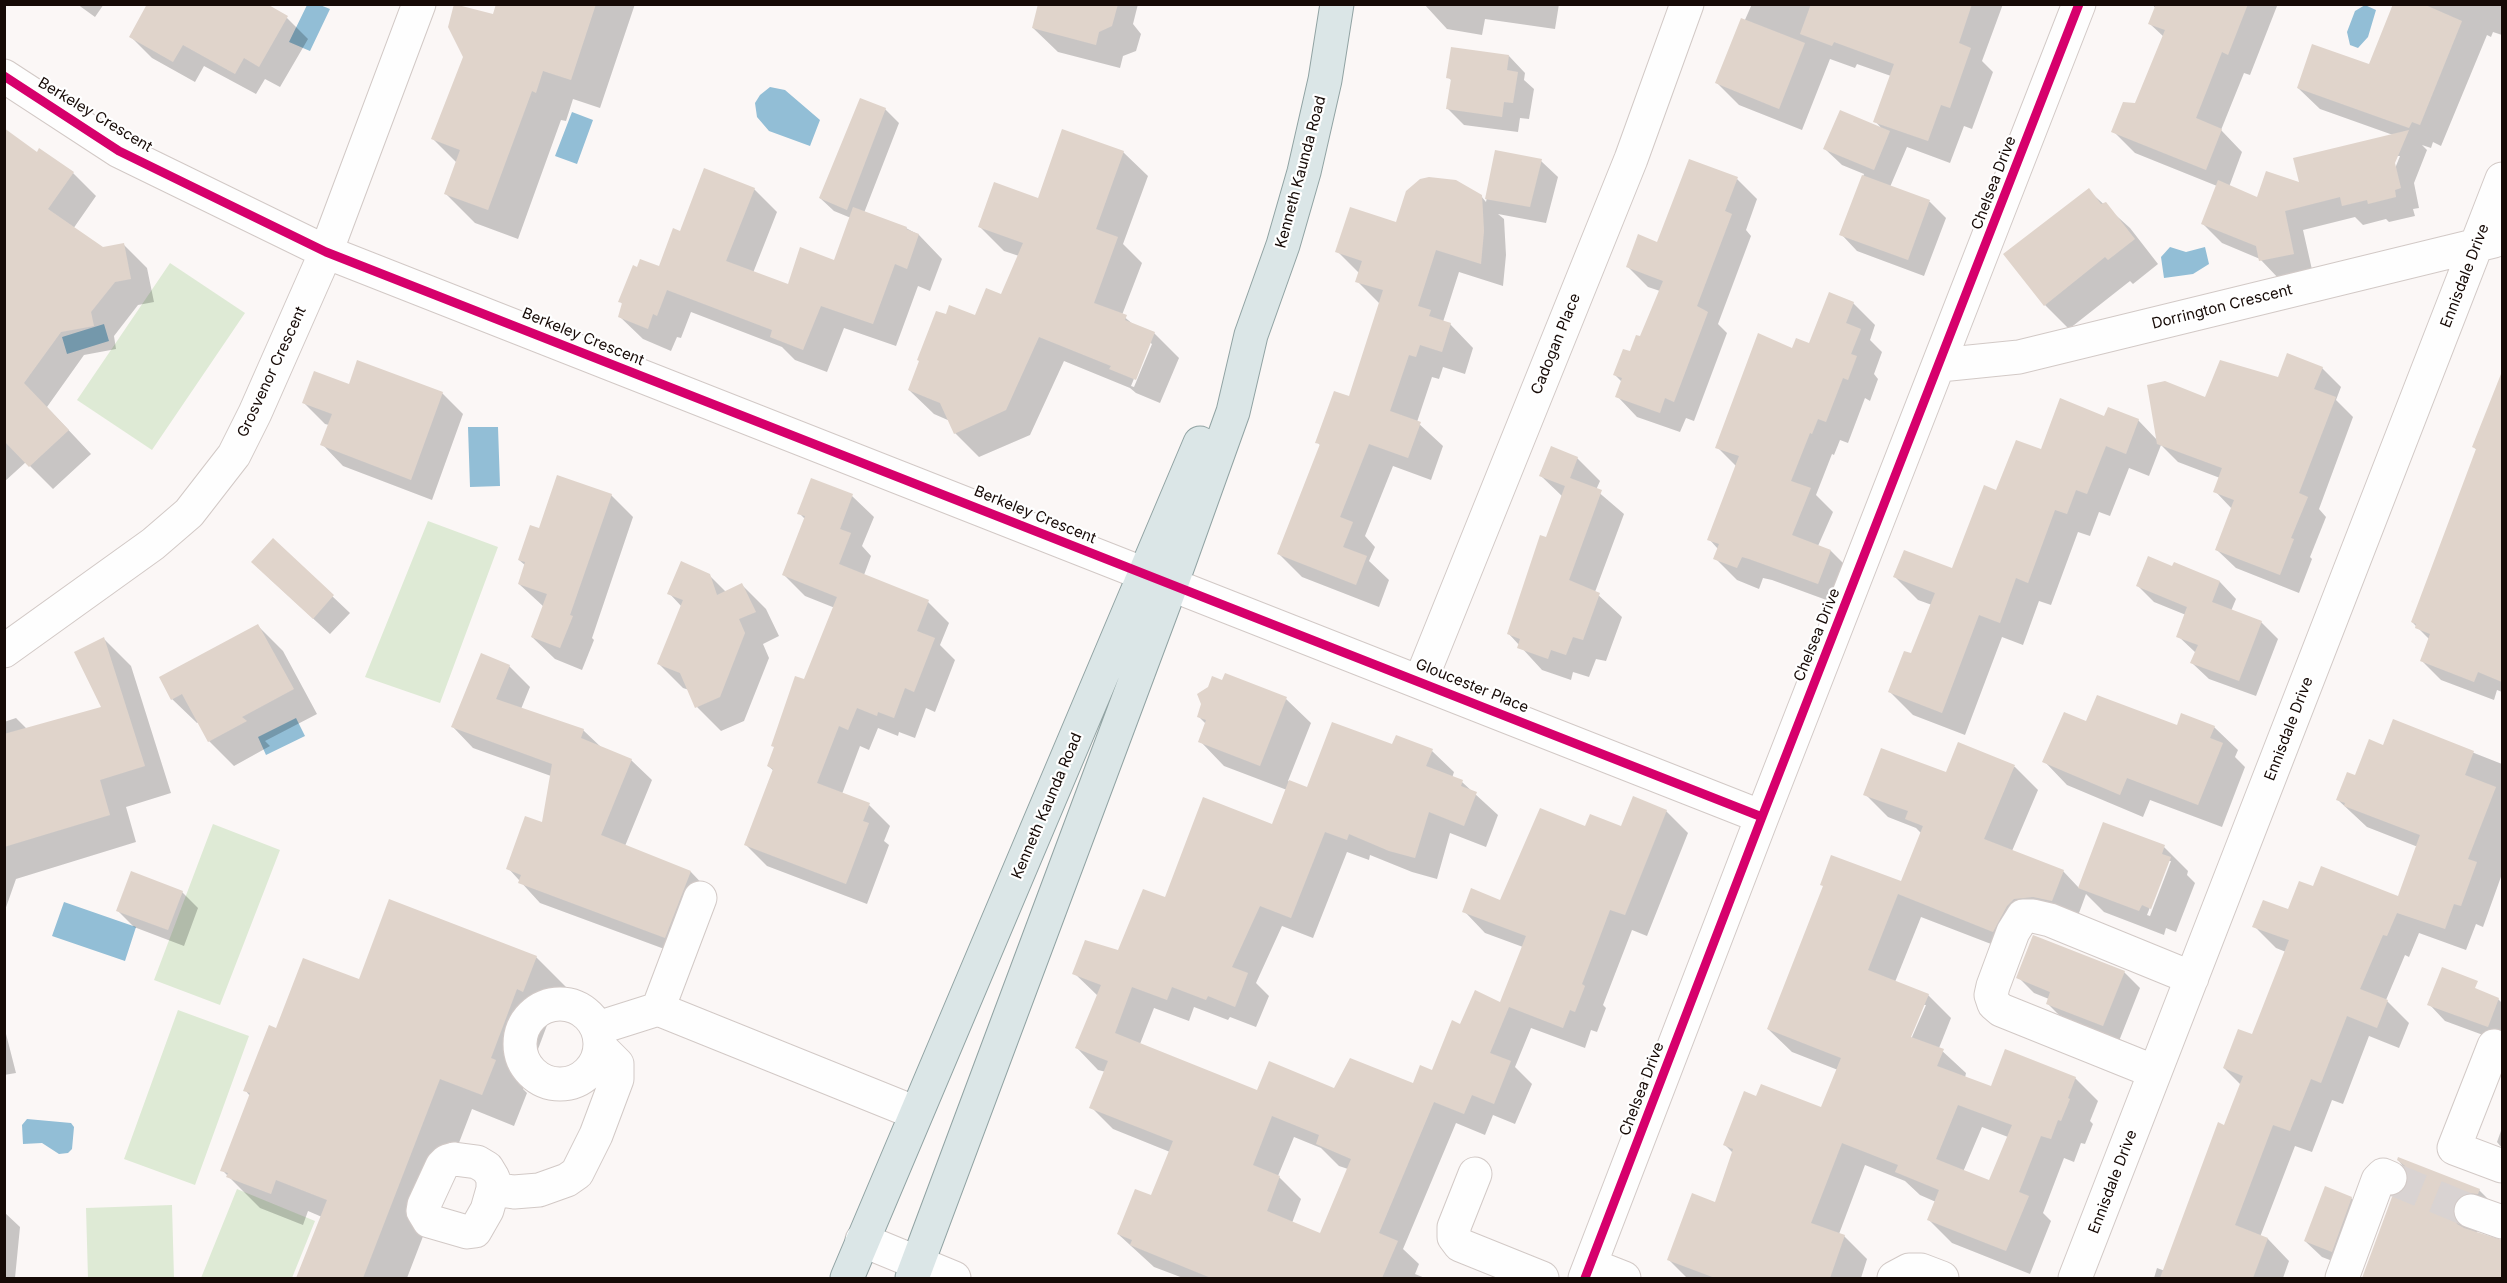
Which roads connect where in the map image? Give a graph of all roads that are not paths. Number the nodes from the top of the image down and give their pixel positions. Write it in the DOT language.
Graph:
graph roads {
  1 [pos="419,4"];
  2 [pos="1336,4"];
  3 [pos="1687,4"];
  4 [pos="2079,4"];
  5 [pos="4,76"];
  6 [pos="2502,179"];
  7 [pos="2489,242"];
  8 [pos="326,252"];
  9 [pos="1940,365"];
  10 [pos="1157,580"];
  11 [pos="4,651"];
  12 [pos="1420,682"];
  13 [pos="1761,817"];
  14 [pos="700,898"];
  15 [pos="697,977"];
  16 [pos="2192,978"];
  17 [pos="662,998"];
  18 [pos="2502,1050"];
  19 [pos="2155,1072"];
  20 [pos="916,1113"];
  21 [pos="2502,1166"];
  22 [pos="1475,1174"];
  23 [pos="2390,1178"];
  24 [pos="493,1189"];
  25 [pos="2471,1211"];
  26 [pos="2502,1222"];
  27 [pos="862,1240"];
  28 [pos="915,1271"];
  29 [pos="1588,1272"];
  30 [pos="847,1278"];
  31 [pos="954,1278"];
  32 [pos="1542,1278"];
  33 [pos="1624,1278"];
  34 [pos="1894,1278"];
  35 [pos="1942,1278"];
  36 [pos="2075,1278"];
  37 [pos="2342,1278"];
  1 -- 8 [label="street, Grosvenor Crescent"];
  2 -- 10 [label="main road, Kenneth Kaunda Road"];
  3 -- 12 [label="street, Cadogan Place"];
  4 -- 9 [label="street, Chelsea Drive"];
  5 -- 8 [label="street, Berkeley Crescent"];
  6 -- 7 [label="street, Ennisdale Drive"];
  7 -- 9 [label="street, Dorrington Crescent"];
  7 -- 16 [label="street, Ennisdale Drive"];
  8 -- 10 [label="street, Berkeley Crescent"];
  8 -- 11 [label="street, Grosvenor Crescent"];
  9 -- 13 [label="street, Chelsea Drive"];
  10 -- 12 [label="street, Gloucester Place"];
  10 -- 20 [label="main road, Kenneth Kaunda Road"];
  10 -- 28 [label="main road, Kenneth Kaunda Road"];
  12 -- 13 [label="street, Gloucester Place"];
  13 -- 29 [label="street, Chelsea Drive"];
  14 -- 17 [label="street"];
  15 -- 17 [label="street"];
  16 -- 19 [label="street, Ennisdale Drive"];
  16 -- 19 [label="street"];
  17 -- 20 [label="street"];
  17 -- 24 [label="street"];
  18 -- 21 [label="street"];
  19 -- 36 [label="street, Ennisdale Drive"];
  20 -- 27 [label="main road, Kenneth Kaunda Road"];
  22 -- 32 [label="street"];
  23 -- 37 [label="street"];
  25 -- 26 [label="street"];
  27 -- 28 [label="street"];
  27 -- 30 [label="main road, Kenneth Kaunda Road"];
  28 -- 31 [label="street"];
  29 -- 33 [label="street"];
  34 -- 35 [label="street"];
}
